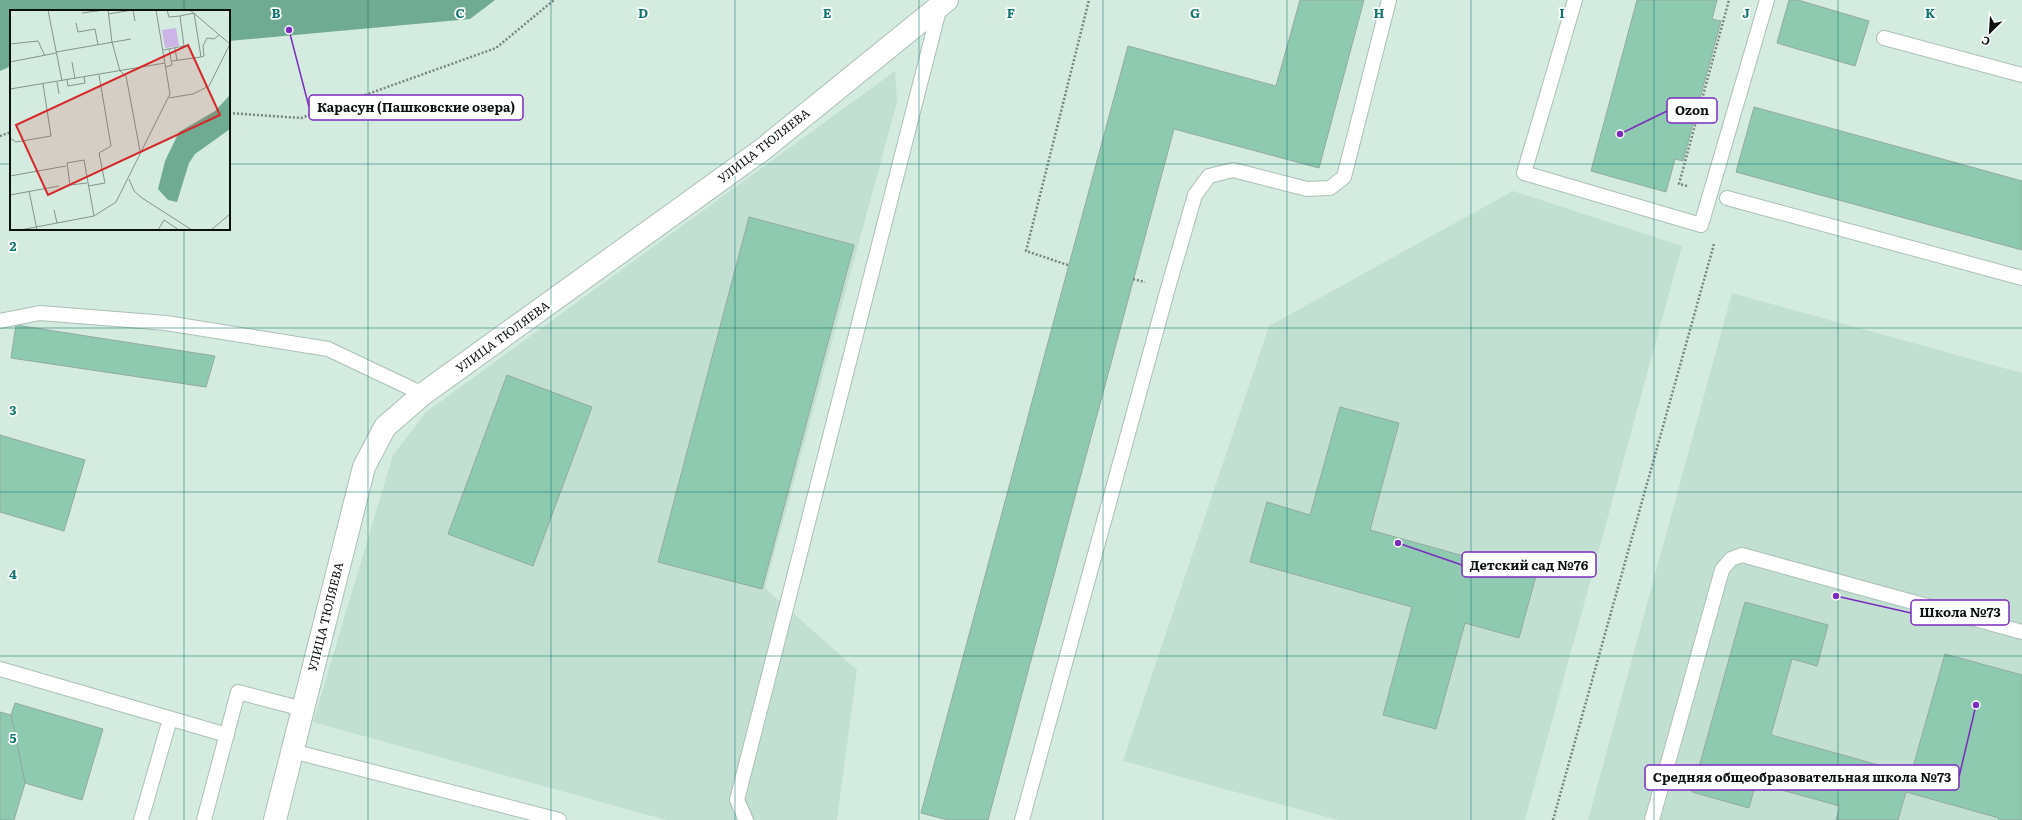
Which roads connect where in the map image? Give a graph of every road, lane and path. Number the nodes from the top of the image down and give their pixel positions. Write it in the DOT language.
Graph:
graph roads {
  1 [pos="554,0"];
  2 [pos="1089,0"];
  3 [pos="1389,0"];
  4 [pos="1575,0"];
  5 [pos="1729,0"];
  6 [pos="1767,0"];
  7 [pos="944,3"];
  8 [pos="1884,38"];
  9 [pos="2022,75"];
  10 [pos="230,113"];
  11 [pos="10,132"];
  12 [pos="0,136"];
  13 [pos="1711,193"];
  14 [pos="1727,198"];
  15 [pos="1068,265"];
  16 [pos="2022,278"];
  17 [pos="0,321"];
  18 [pos="423,394"];
  19 [pos="2022,632"];
  20 [pos="0,670"];
  21 [pos="303,709"];
  22 [pos="170,719"];
  23 [pos="227,735"];
  24 [pos="292,751"];
  25 [pos="141,820"];
  26 [pos="204,820"];
  27 [pos="275,820"];
  28 [pos="559,820"];
  29 [pos="746,820"];
  30 [pos="1022,820"];
  31 [pos="1553,820"];
  32 [pos="1652,820"];
  1 -- 10 [label="path"];
  2 -- 15 [label="path"];
  3 -- 30 [label="lane"];
  4 -- 13 [label="lane"];
  5 -- 13 [label="path"];
  6 -- 13 [label="lane"];
  7 -- 18 [label="street, УЛИЦА ТЮЛЯЕВА"];
  7 -- 29 [label="lane"];
  8 -- 9 [label="lane"];
  11 -- 12 [label="path"];
  14 -- 16 [label="lane"];
  14 -- 31 [label="path"];
  17 -- 18 [label="lane"];
  18 -- 21 [label="street, УЛИЦА ТЮЛЯЕВА"];
  19 -- 32 [label="lane"];
  20 -- 22 [label="lane"];
  21 -- 23 [label="lane"];
  21 -- 24 [label="street, УЛИЦА ТЮЛЯЕВА"];
  22 -- 23 [label="lane"];
  22 -- 25 [label="lane"];
  23 -- 26 [label="lane"];
  24 -- 27 [label="street, УЛИЦА ТЮЛЯЕВА"];
  24 -- 28 [label="lane"];
}
